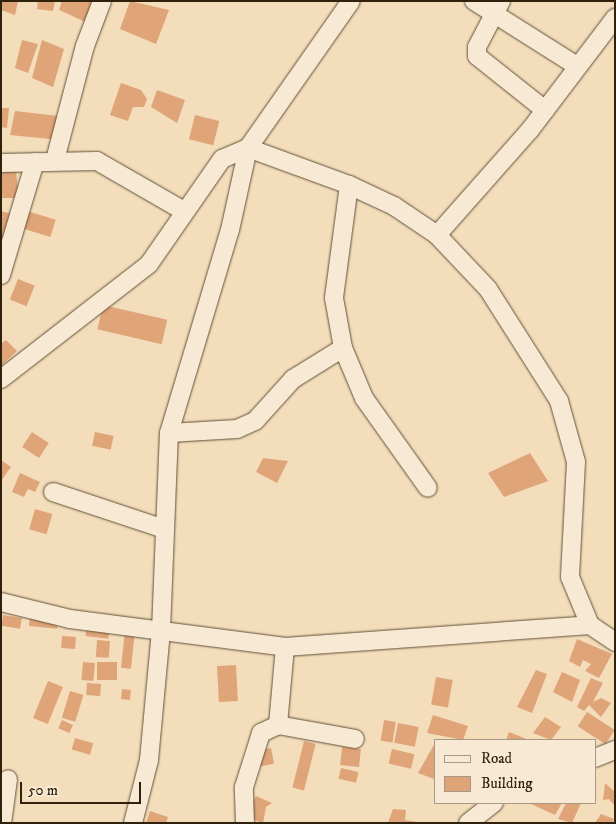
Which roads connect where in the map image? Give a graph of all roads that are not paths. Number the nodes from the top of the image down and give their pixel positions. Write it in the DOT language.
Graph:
graph roads {
  1 [pos="102,1"];
  2 [pos="351,1"];
  3 [pos="474,1"];
  4 [pos="497,7"];
  5 [pos="615,18"];
  6 [pos="577,66"];
  7 [pos="545,110"];
  8 [pos="248,148"];
  9 [pos="55,160"];
  10 [pos="36,162"];
  11 [pos="1,163"];
  12 [pos="349,185"];
  13 [pos="184,210"];
  14 [pos="438,234"];
  15 [pos="1,275"];
  16 [pos="344,348"];
  17 [pos="1,379"];
  18 [pos="169,433"];
  19 [pos="428,488"];
  20 [pos="53,492"];
  21 [pos="164,529"];
  22 [pos="1,602"];
  23 [pos="590,625"];
  24 [pos="161,631"];
  25 [pos="615,642"];
  26 [pos="285,647"];
  27 [pos="278,725"];
  28 [pos="355,739"];
  29 [pos="615,750"];
  30 [pos="596,758"];
  31 [pos="8,779"];
  32 [pos="493,804"];
  33 [pos="475,821"];
  34 [pos="2,823"];
  35 [pos="133,823"];
  36 [pos="246,823"];
  1 -- 9 [label="street"];
  2 -- 8 [label="street"];
  3 -- 4 [label="street"];
  4 -- 6 [label="street"];
  4 -- 7 [label="street"];
  5 -- 6 [label="street"];
  6 -- 7 [label="street"];
  7 -- 14 [label="street"];
  8 -- 12 [label="street"];
  8 -- 13 [label="street"];
  8 -- 18 [label="street"];
  9 -- 10 [label="street"];
  9 -- 13 [label="street"];
  10 -- 11 [label="street"];
  10 -- 15 [label="street"];
  12 -- 14 [label="street"];
  12 -- 16 [label="street"];
  13 -- 17 [label="street"];
  14 -- 23 [label="street"];
  16 -- 18 [label="street"];
  16 -- 19 [label="street"];
  18 -- 21 [label="street"];
  20 -- 21 [label="street"];
  21 -- 24 [label="street"];
  22 -- 24 [label="street"];
  23 -- 25 [label="street"];
  23 -- 26 [label="street"];
  24 -- 26 [label="street"];
  24 -- 35 [label="street"];
  26 -- 27 [label="street"];
  27 -- 28 [label="street"];
  27 -- 36 [label="street"];
  29 -- 30 [label="street"];
  31 -- 34 [label="street"];
  32 -- 33 [label="street"];
}
